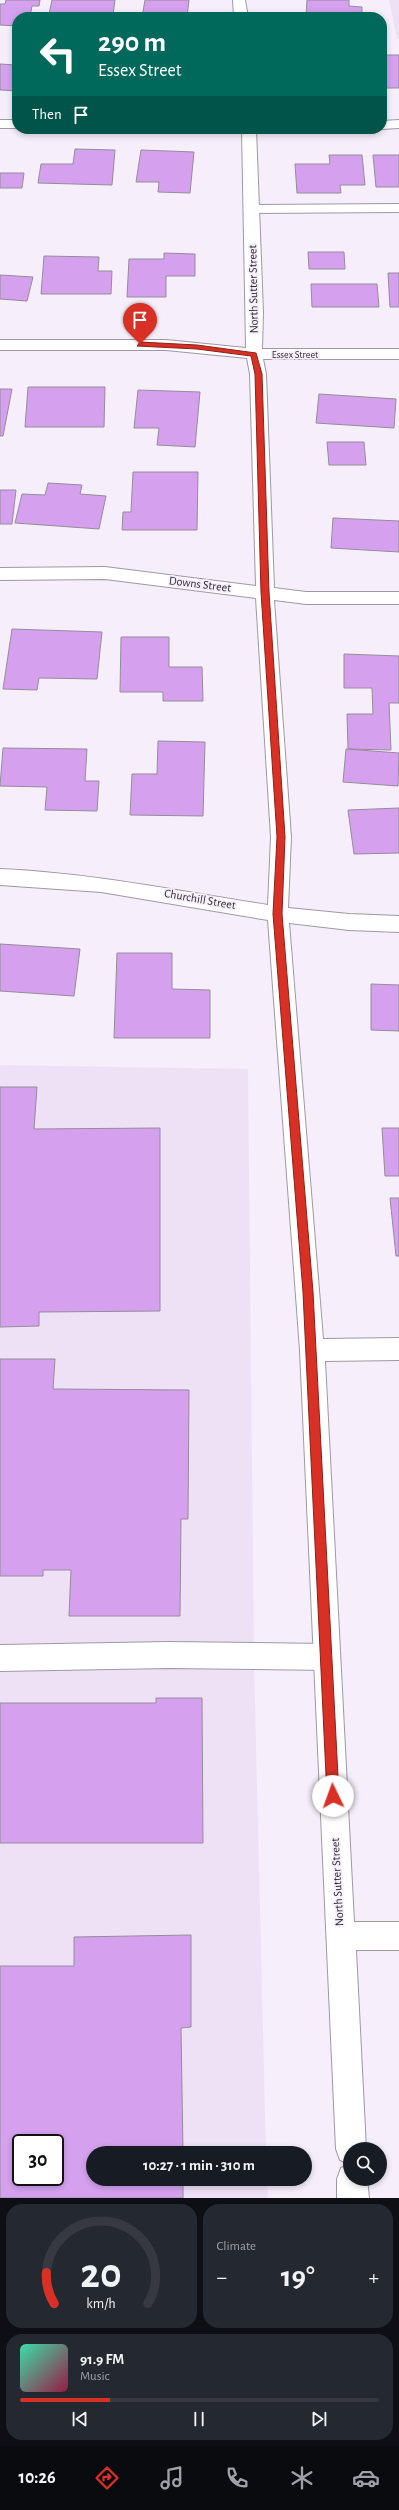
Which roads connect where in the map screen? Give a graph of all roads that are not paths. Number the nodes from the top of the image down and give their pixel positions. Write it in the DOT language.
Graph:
graph roads {
  1 [pos="239,0"];
  2 [pos="240,12"];
  3 [pos="0,124"];
  4 [pos="12,124"];
  5 [pos="387,124"];
  6 [pos="399,124"];
  7 [pos="249,134"];
  8 [pos="252,208"];
  9 [pos="399,208"];
  10 [pos="0,345"];
  11 [pos="254,354"];
  12 [pos="399,354"];
  13 [pos="0,574"];
  14 [pos="265,592"];
  15 [pos="399,598"];
  16 [pos="0,878"];
  17 [pos="278,914"];
  18 [pos="399,924"];
  19 [pos="399,1349"];
  20 [pos="312,1350"];
  21 [pos="327,1657"];
  22 [pos="0,1658"];
  23 [pos="340,1936"];
  24 [pos="399,1936"];
  25 [pos="351,2142"];
  26 [pos="352,2186"];
  27 [pos="353,2198"];
  1 -- 2 [label="street"];
  3 -- 4 [label="street"];
  5 -- 6 [label="street"];
  7 -- 8 [label="street, North Sutter Street"];
  8 -- 9 [label="street"];
  8 -- 11 [label="street, North Sutter Street"];
  10 -- 11 [label="street, Essex Street"];
  11 -- 12 [label="street, Essex Street"];
  11 -- 14 [label="street, North Sutter Street"];
  13 -- 14 [label="street, Downs Street"];
  14 -- 15 [label="street, Downs Street"];
  14 -- 17 [label="street, North Sutter Street"];
  16 -- 17 [label="street, Churchill Street"];
  17 -- 18 [label="street, Churchill Street"];
  17 -- 20 [label="street, North Sutter Street"];
  19 -- 20 [label="street"];
  20 -- 21 [label="street, North Sutter Street"];
  21 -- 22 [label="street"];
  21 -- 23 [label="street, North Sutter Street"];
  23 -- 24 [label="street"];
  23 -- 25 [label="street, North Sutter Street"];
  26 -- 27 [label="street"];
}
